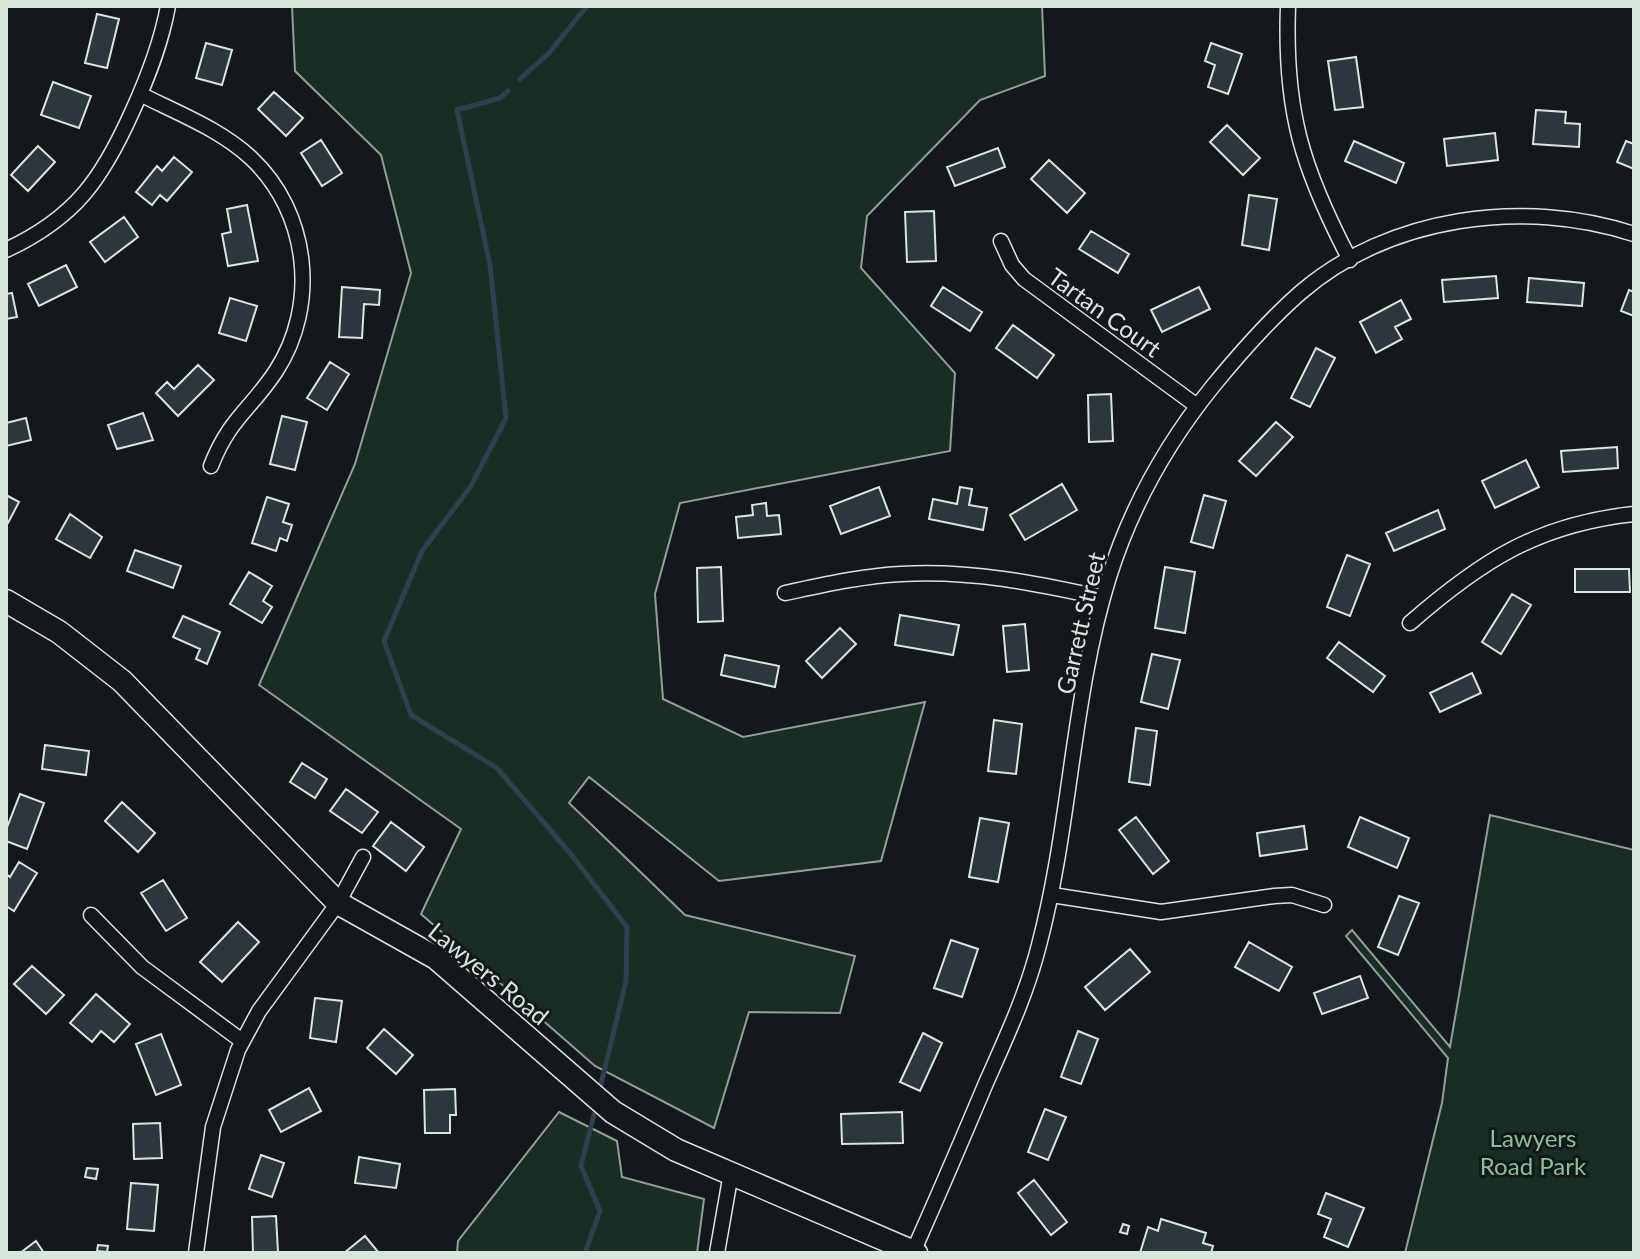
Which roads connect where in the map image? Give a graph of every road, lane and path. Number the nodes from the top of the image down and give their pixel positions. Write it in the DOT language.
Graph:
graph roads {
  1 [pos="168,6"];
  2 [pos="1288,6"];
  3 [pos="140,94"];
  4 [pos="1634,234"];
  5 [pos="1001,241"];
  6 [pos="6,250"];
  7 [pos="1350,260"];
  8 [pos="1197,406"];
  9 [pos="211,466"];
  10 [pos="1634,514"];
  11 [pos="785,593"];
  12 [pos="1103,598"];
  13 [pos="6,601"];
  14 [pos="1410,623"];
  15 [pos="363,857"];
  16 [pos="1052,895"];
  17 [pos="338,903"];
  18 [pos="1324,905"];
  19 [pos="91,915"];
  20 [pos="242,1041"];
  21 [pos="731,1173"];
  22 [pos="914,1252"];
  23 [pos="196,1253"];
  24 [pos="717,1253"];
  1 -- 3 [label="street"];
  2 -- 7 [label="street"];
  3 -- 6 [label="street"];
  3 -- 9 [label="street"];
  4 -- 7 [label="street, Garrett Street"];
  5 -- 8 [label="street, Tartan Court"];
  7 -- 8 [label="street, Garrett Street"];
  8 -- 12 [label="street, Garrett Street"];
  10 -- 14 [label="street"];
  11 -- 12 [label="street"];
  12 -- 16 [label="street, Garrett Street"];
  13 -- 17 [label="main road, Lawyers Road"];
  15 -- 17 [label="street"];
  16 -- 18 [label="street"];
  16 -- 22 [label="street, Garrett Street"];
  17 -- 20 [label="street"];
  17 -- 21 [label="main road, Lawyers Road"];
  19 -- 20 [label="street"];
  20 -- 23 [label="street"];
  21 -- 22 [label="main road, Lawyers Road"];
  21 -- 24 [label="street"];
}
